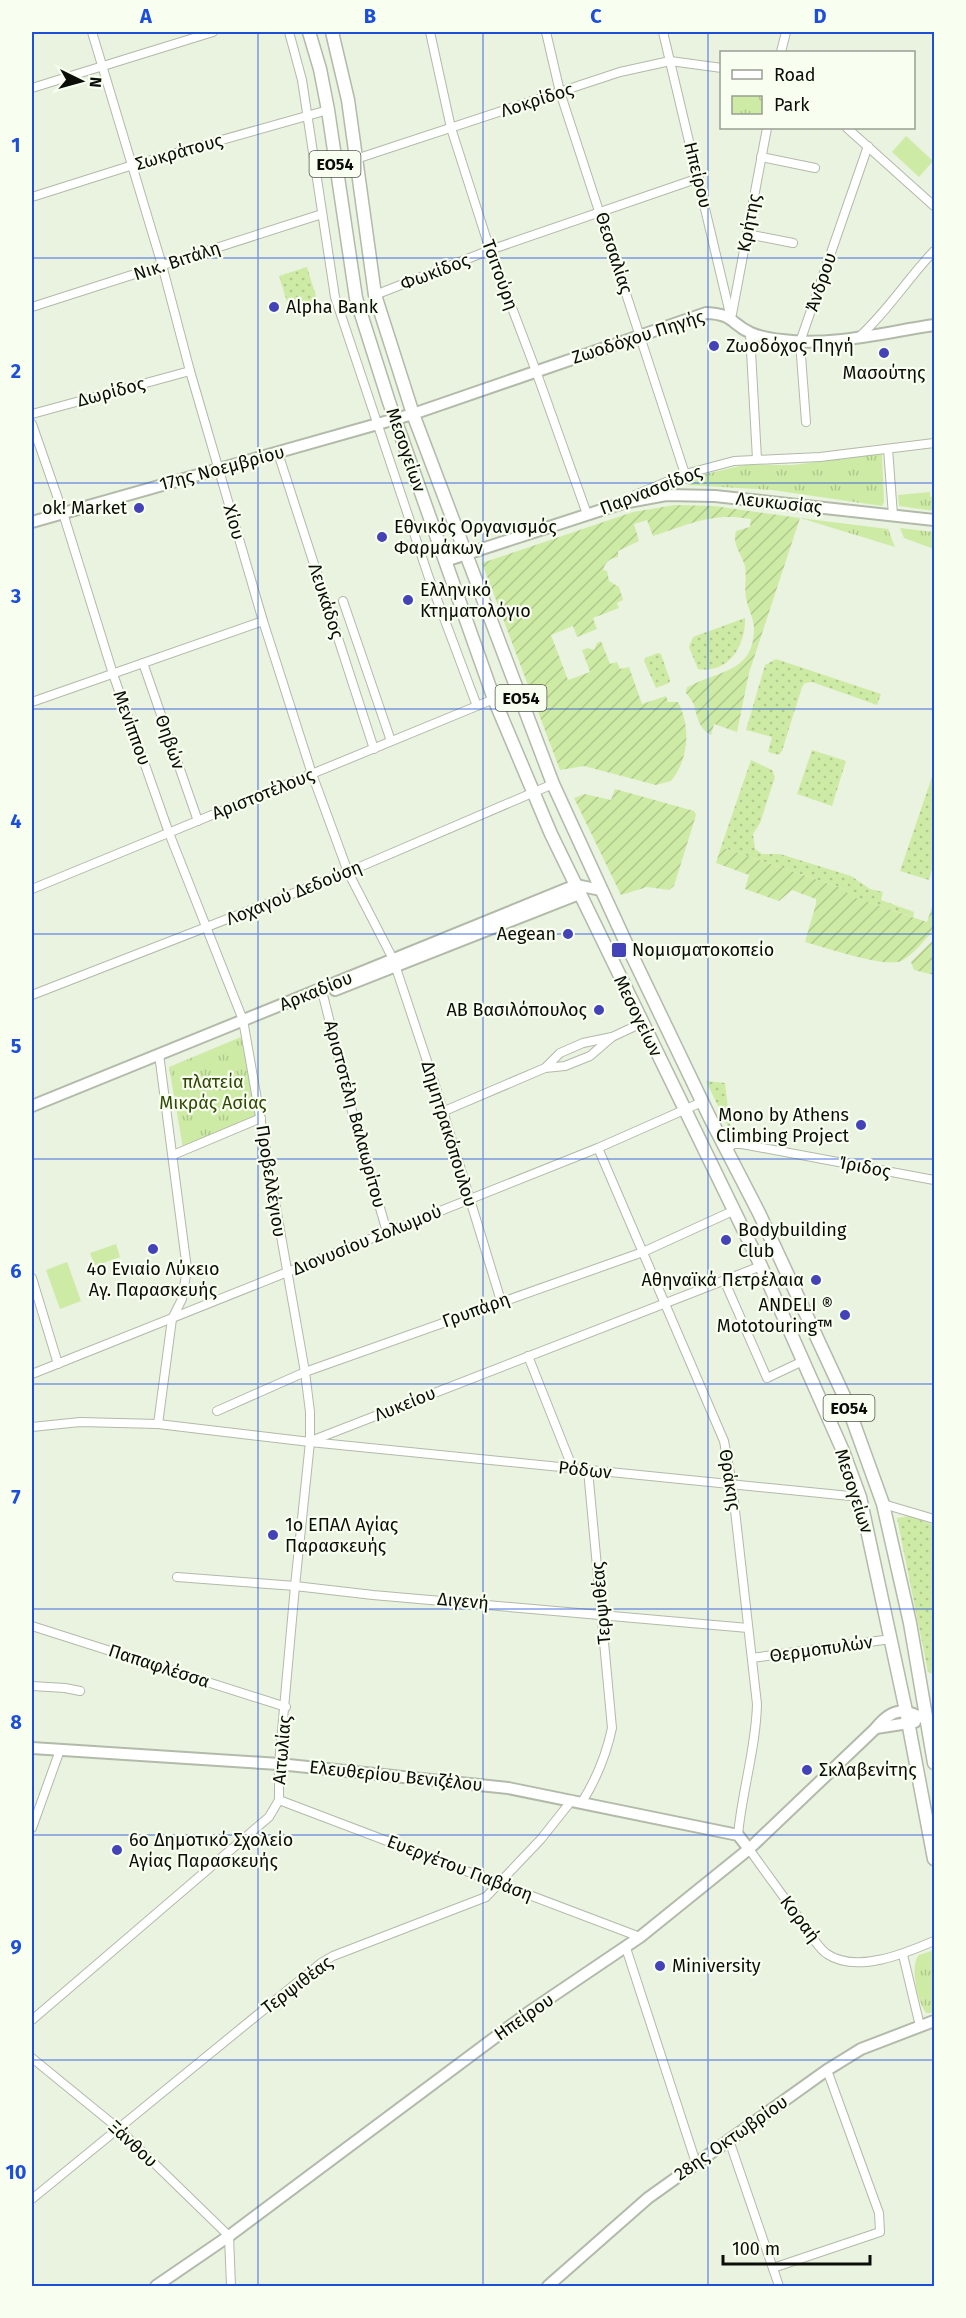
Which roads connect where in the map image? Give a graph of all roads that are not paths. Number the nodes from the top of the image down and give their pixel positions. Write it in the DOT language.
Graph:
graph roads {
  1 [pos="92,32"];
  2 [pos="213,32"];
  3 [pos="289,32"];
  4 [pos="309,32"];
  5 [pos="332,32"];
  6 [pos="430,32"];
  7 [pos="546,32"];
  8 [pos="663,32"];
  9 [pos="786,32"];
  10 [pos="781,51"];
  11 [pos="670,61"];
  12 [pos="102,68"];
  13 [pos="720,68"];
  14 [pos="32,88"];
  15 [pos="560,92"];
  16 [pos="328,110"];
  17 [pos="308,116"];
  18 [pos="451,128"];
  19 [pos="767,129"];
  20 [pos="848,129"];
  21 [pos="868,146"];
  22 [pos="761,157"];
  23 [pos="356,159"];
  24 [pos="133,165"];
  25 [pos="815,168"];
  26 [pos="699,178"];
  27 [pos="32,197"];
  28 [pos="934,206"];
  29 [pos="600,212"];
  30 [pos="322,214"];
  31 [pos="747,234"];
  32 [pos="793,243"];
  33 [pos="490,250"];
  34 [pos="934,250"];
  35 [pos="162,266"];
  36 [pos="375,295"];
  37 [pos="32,307"];
  38 [pos="731,318"];
  39 [pos="934,325"];
  40 [pos="750,333"];
  41 [pos="641,335"];
  42 [pos="859,336"];
  43 [pos="800,342"];
  44 [pos="190,370"];
  45 [pos="536,371"];
  46 [pos="32,414"];
  47 [pos="413,414"];
  48 [pos="395,420"];
  49 [pos="806,422"];
  50 [pos="32,424"];
  51 [pos="378,425"];
  52 [pos="934,443"];
  53 [pos="888,449"];
  54 [pos="278,453"];
  55 [pos="757,459"];
  56 [pos="218,468"];
  57 [pos="685,474"];
  58 [pos="623,503"];
  59 [pos="63,513"];
  60 [pos="587,514"];
  61 [pos="893,515"];
  62 [pos="934,520"];
  63 [pos="32,522"];
  64 [pos="466,555"];
  65 [pos="445,561"];
  66 [pos="343,601"];
  67 [pos="263,621"];
  68 [pos="143,663"];
  69 [pos="113,674"];
  70 [pos="494,699"];
  71 [pos="32,702"];
  72 [pos="477,706"];
  73 [pos="391,741"];
  74 [pos="374,749"];
  75 [pos="312,774"];
  76 [pos="553,784"];
  77 [pos="532,793"];
  78 [pos="198,821"];
  79 [pos="169,833"];
  80 [pos="348,872"];
  81 [pos="32,889"];
  82 [pos="578,890"];
  83 [pos="602,890"];
  84 [pos="206,928"];
  85 [pos="395,963"];
  86 [pos="32,995"];
  87 [pos="323,995"];
  88 [pos="642,1023"];
  89 [pos="244,1024"];
  90 [pos="612,1037"];
  91 [pos="160,1057"];
  92 [pos="544,1068"];
  93 [pos="702,1102"];
  94 [pos="32,1106"];
  95 [pos="686,1110"];
  96 [pos="32,1112"];
  97 [pos="442,1112"];
  98 [pos="261,1118"];
  99 [pos="598,1148"];
  100 [pos="725,1149"];
  101 [pos="173,1155"];
  102 [pos="934,1180"];
  103 [pos="469,1200"];
  104 [pos="735,1210"];
  105 [pos="387,1232"];
  106 [pos="643,1252"];
  107 [pos="760,1266"];
  108 [pos="286,1272"];
  109 [pos="32,1278"];
  110 [pos="724,1280"];
  111 [pos="501,1301"];
  112 [pos="666,1302"];
  113 [pos="172,1319"];
  114 [pos="528,1356"];
  115 [pos="803,1361"];
  116 [pos="58,1364"];
  117 [pos="305,1372"];
  118 [pos="32,1374"];
  119 [pos="217,1411"];
  120 [pos="158,1424"];
  121 [pos="32,1427"];
  122 [pos="310,1442"];
  123 [pos="573,1469"];
  124 [pos="588,1470"];
  125 [pos="732,1484"];
  126 [pos="860,1497"];
  127 [pos="883,1504"];
  128 [pos="934,1519"];
  129 [pos="177,1578"];
  130 [pos="295,1586"];
  131 [pos="603,1613"];
  132 [pos="32,1626"];
  133 [pos="748,1628"];
  134 [pos="891,1639"];
  135 [pos="752,1658"];
  136 [pos="32,1686"];
  137 [pos="80,1691"];
  138 [pos="286,1707"];
  139 [pos="907,1717"];
  140 [pos="931,1722"];
  141 [pos="32,1748"];
  142 [pos="60,1750"];
  143 [pos="934,1763"];
  144 [pos="279,1764"];
  145 [pos="279,1800"];
  146 [pos="577,1801"];
  147 [pos="32,1828"];
  148 [pos="738,1835"];
  149 [pos="749,1849"];
  150 [pos="934,1859"];
  151 [pos="501,1883"];
  152 [pos="640,1937"];
  153 [pos="934,1941"];
  154 [pos="626,1948"];
  155 [pos="903,1955"];
  156 [pos="32,2020"];
  157 [pos="934,2021"];
  158 [pos="920,2026"];
  159 [pos="32,2058"];
  160 [pos="827,2070"];
  161 [pos="119,2129"];
  162 [pos="729,2140"];
  163 [pos="696,2163"];
  164 [pos="32,2199"];
  165 [pos="229,2236"];
  166 [pos="773,2268"];
  167 [pos="156,2286"];
  168 [pos="231,2286"];
  169 [pos="548,2286"];
  170 [pos="779,2286"];
  1 -- 12 [label="street, Χίου"];
  2 -- 12 [label="street"];
  3 -- 17 [label="street, Μεσογείων"];
  4 -- 16 [label="main road, Μεσογείων / ΕΟ54"];
  5 -- 23 [label="main road, Μεσογείων / ΕΟ54"];
  6 -- 18 [label="street, Τσιτούρη"];
  7 -- 15 [label="street, Θεσσαλίας"];
  8 -- 11 [label="street, Ηπείρου"];
  9 -- 10 [label="street"];
  11 -- 13 [label="street, Λοκρίδος"];
  11 -- 15 [label="street, Λοκρίδος"];
  11 -- 26 [label="street, Ηπείρου"];
  12 -- 14 [label="street"];
  12 -- 24 [label="street, Χίου"];
  15 -- 18 [label="street, Λοκρίδος"];
  15 -- 29 [label="street, Θεσσαλίας"];
  16 -- 17 [label="street, Σωκράτους"];
  16 -- 48 [label="main road, Μεσογείων / ΕΟ54"];
  17 -- 24 [label="street, Σωκράτους"];
  17 -- 30 [label="street, Μεσογείων"];
  18 -- 23 [label="street, Λοκρίδος"];
  18 -- 33 [label="street, Τσιτούρη"];
  19 -- 22 [label="street, Κρήτης"];
  20 -- 21 [label="street"];
  21 -- 28 [label="street"];
  21 -- 43 [label="street, Άνδρου"];
  22 -- 25 [label="street"];
  22 -- 31 [label="street, Κρήτης"];
  23 -- 36 [label="main road, Μεσογείων / ΕΟ54"];
  24 -- 27 [label="street, Σωκράτους"];
  24 -- 35 [label="street, Χίου"];
  26 -- 29 [label="street, Φωκίδος"];
  26 -- 38 [label="street, Ηπείρου"];
  29 -- 33 [label="street, Φωκίδος"];
  29 -- 41 [label="street, Θεσσαλίας"];
  30 -- 35 [label="street, Νικ. Βιτάλη"];
  30 -- 51 [label="street, Μεσογείων"];
  31 -- 32 [label="street"];
  31 -- 38 [label="street, Κρήτης"];
  33 -- 36 [label="street, Φωκίδος"];
  33 -- 45 [label="street, Τσιτούρη"];
  34 -- 42 [label="street"];
  35 -- 37 [label="street, Νικ. Βιτάλη"];
  35 -- 44 [label="street, Χίου"];
  36 -- 47 [label="main road, Μεσογείων / ΕΟ54"];
  38 -- 40 [label="street, Ζωοδόχου Πηγής"];
  38 -- 41 [label="street, Ζωοδόχου Πηγής"];
  39 -- 42 [label="street, Ζωοδόχου Πηγής"];
  40 -- 43 [label="street, Ζωοδόχου Πηγής"];
  40 -- 55 [label="street"];
  41 -- 45 [label="street, Ζωοδόχου Πηγής"];
  41 -- 57 [label="street, Θεσσαλίας"];
  42 -- 43 [label="street, Ζωοδόχου Πηγής"];
  43 -- 49 [label="street, Άνδρου"];
  44 -- 46 [label="street, Δωρίδος"];
  44 -- 56 [label="street, Χίου"];
  45 -- 47 [label="street, Ζωοδόχου Πηγής"];
  45 -- 60 [label="street, Τσιτούρη"];
  47 -- 48 [label="street, 17ης Νοεμβρίου"];
  47 -- 64 [label="main road, Μεσογείων / ΕΟ54"];
  48 -- 51 [label="street, 17ης Νοεμβρίου"];
  48 -- 65 [label="main road, Μεσογείων / ΕΟ54"];
  50 -- 59 [label="street, Μενίππου"];
  51 -- 54 [label="street, 17ης Νοεμβρίου"];
  51 -- 72 [label="street, Μεσογείων"];
  52 -- 53 [label="street, Παρνασσίδος"];
  53 -- 55 [label="street, Παρνασσίδος"];
  53 -- 61 [label="street"];
  54 -- 56 [label="street, 17ης Νοεμβρίου"];
  54 -- 74 [label="street, Λευκάδος"];
  55 -- 57 [label="street, Παρνασσίδος"];
  56 -- 59 [label="street, 17ης Νοεμβρίου"];
  56 -- 67 [label="street, Χίου"];
  57 -- 58 [label="street, Παρνασσίδος"];
  58 -- 60 [label="street, Παρνασσίδος"];
  58 -- 61 [label="street, Λευκωσίας"];
  59 -- 63 [label="street, 17ης Νοεμβρίου"];
  59 -- 69 [label="street, Μενίππου"];
  60 -- 64 [label="street, Παρνασσίδος"];
  61 -- 62 [label="street, Λευκωσίας"];
  64 -- 65 [label="street, Παρνασσίδος"];
  64 -- 76 [label="main road, Μεσογείων / ΕΟ54"];
  65 -- 70 [label="main road, Μεσογείων / ΕΟ54"];
  66 -- 73 [label="street"];
  67 -- 68 [label="street"];
  67 -- 75 [label="street, Χίου"];
  68 -- 69 [label="street"];
  68 -- 78 [label="street, Θηβών"];
  69 -- 71 [label="street"];
  69 -- 79 [label="street, Μενίππου"];
  70 -- 72 [label="street, Αριστοτέλους"];
  70 -- 77 [label="main road, Μεσογείων / ΕΟ54"];
  72 -- 73 [label="street, Αριστοτέλους"];
  73 -- 74 [label="street, Αριστοτέλους"];
  74 -- 75 [label="street, Αριστοτέλους"];
  75 -- 78 [label="street, Αριστοτέλους"];
  75 -- 80 [label="street, Χίου"];
  76 -- 77 [label="street, Λοχαγού Δεδούση"];
  76 -- 83 [label="main road, Μεσογείων / ΕΟ54"];
  77 -- 80 [label="street, Λοχαγού Δεδούση"];
  77 -- 82 [label="main road, Μεσογείων / ΕΟ54"];
  78 -- 79 [label="street, Αριστοτέλους"];
  79 -- 81 [label="street, Αριστοτέλους"];
  79 -- 84 [label="street, Μενίππου"];
  80 -- 84 [label="street, Λοχαγού Δεδούση"];
  80 -- 85 [label="street, Χίου"];
  82 -- 83 [label="street"];
  82 -- 85 [label="street, Αρκαδίου"];
  82 -- 88 [label="main road, Μεσογείων / ΕΟ54"];
  83 -- 93 [label="main road, Μεσογείων / ΕΟ54"];
  84 -- 86 [label="street, Λοχαγού Δεδούση"];
  84 -- 89 [label="street, Μενίππου"];
  85 -- 87 [label="street, Αρκαδίου"];
  85 -- 89 [label="street, Αρκαδίου"];
  85 -- 97 [label="street, Δημητρακόπουλου"];
  87 -- 89 [label="street, Αρκαδίου"];
  87 -- 105 [label="street, Αριστοτέλη Βαλαωρίτου"];
  88 -- 90 [label="street"];
  88 -- 95 [label="main road, Μεσογείων / ΕΟ54"];
  89 -- 91 [label="street, Αρκαδίου"];
  89 -- 98 [label="street, Προβελλέγιου"];
  90 -- 92 [label="street"];
  90 -- 92 [label="street"];
  91 -- 94 [label="street, Αρκαδίου"];
  91 -- 96 [label="street, Αρκαδίου"];
  91 -- 101 [label="street"];
  92 -- 97 [label="street"];
  93 -- 95 [label="street, Διονυσίου Σολωμού"];
  93 -- 100 [label="main road, Μεσογείων / ΕΟ54"];
  95 -- 99 [label="street, Διονυσίου Σολωμού"];
  95 -- 104 [label="main road, Μεσογείων / ΕΟ54"];
  97 -- 103 [label="street, Δημητρακόπουλου"];
  98 -- 101 [label="street"];
  98 -- 108 [label="street, Προβελλέγιου"];
  99 -- 103 [label="street, Διονυσίου Σολωμού"];
  99 -- 106 [label="street, Θράκης"];
  100 -- 102 [label="street, Ίριδος"];
  100 -- 127 [label="main road, Μεσογείων / ΕΟ54"];
  101 -- 113 [label="street"];
  103 -- 105 [label="street, Διονυσίου Σολωμού"];
  103 -- 111 [label="street, Δημητρακόπουλου"];
  104 -- 106 [label="street, Γρυπάρη"];
  104 -- 107 [label="main road, Μεσογείων / ΕΟ54"];
  105 -- 108 [label="street, Διονυσίου Σολωμού"];
  106 -- 111 [label="street, Γρυπάρη"];
  106 -- 112 [label="street, Θράκης"];
  107 -- 110 [label="street, Λυκείου"];
  107 -- 115 [label="main road, Μεσογείων / ΕΟ54"];
  108 -- 113 [label="street, Διονυσίου Σολωμού"];
  108 -- 117 [label="street, Προβελλέγιου"];
  109 -- 116 [label="street"];
  110 -- 112 [label="street, Λυκείου"];
  110 -- 115 [label="street"];
  111 -- 117 [label="street, Γρυπάρη"];
  112 -- 114 [label="street, Λυκείου"];
  112 -- 125 [label="street, Θράκης"];
  113 -- 116 [label="street, Διονυσίου Σολωμού"];
  113 -- 120 [label="street"];
  114 -- 122 [label="street, Λυκείου"];
  114 -- 123 [label="street"];
  115 -- 126 [label="main road, Μεσογείων / ΕΟ54"];
  116 -- 118 [label="street, Διονυσίου Σολωμού"];
  117 -- 119 [label="street, Γρυπάρη"];
  117 -- 122 [label="street, Προβελλέγιου"];
  120 -- 121 [label="street, Λυκείου"];
  120 -- 122 [label="street, Λυκείου"];
  122 -- 123 [label="street, Ρόδων"];
  122 -- 130 [label="street, Αιτωλίας"];
  123 -- 124 [label="street, Ρόδων"];
  124 -- 125 [label="street, Ρόδων"];
  124 -- 131 [label="street, Τερψιθέας"];
  125 -- 126 [label="street, Ρόδων"];
  125 -- 133 [label="street, Θράκης"];
  126 -- 134 [label="main road, Μεσογείων / ΕΟ54"];
  127 -- 128 [label="street"];
  127 -- 140 [label="main road, Μεσογείων / ΕΟ54"];
  129 -- 130 [label="street, Διγενή"];
  130 -- 131 [label="street, Διγενή"];
  130 -- 138 [label="street, Αιτωλίας"];
  131 -- 133 [label="street, Διγενή"];
  131 -- 146 [label="street, Τερψιθέας"];
  132 -- 138 [label="street, Παπαφλέσσα"];
  133 -- 135 [label="street, Θράκης"];
  134 -- 135 [label="street, Θερμοπυλών"];
  134 -- 139 [label="main road, Μεσογείων / ΕΟ54"];
  135 -- 148 [label="street, Θράκης"];
  136 -- 137 [label="street"];
  138 -- 144 [label="street, Αιτωλίας"];
  139 -- 140 [label="street, Ηπείρου"];
  139 -- 149 [label="street, Ηπείρου"];
  139 -- 150 [label="main road, Μεσογείων / ΕΟ54"];
  140 -- 143 [label="main road, Μεσογείων / ΕΟ54"];
  141 -- 142 [label="street, Ελευθερίου Βενιζέλου"];
  142 -- 144 [label="street, Ελευθερίου Βενιζέλου"];
  142 -- 147 [label="street"];
  144 -- 145 [label="street, Αιτωλίας"];
  144 -- 146 [label="street, Ελευθερίου Βενιζέλου"];
  145 -- 151 [label="street, Ευεργέτου Γιαβάση"];
  145 -- 156 [label="street, Αιτωλίας"];
  146 -- 148 [label="street, Ελευθερίου Βενιζέλου"];
  146 -- 151 [label="street, Τερψιθέας"];
  148 -- 149 [label="street"];
  149 -- 152 [label="street, Ηπείρου"];
  149 -- 155 [label="street, Κοραή"];
  151 -- 152 [label="street, Ευεργέτου Γιαβάση"];
  151 -- 161 [label="street, Τερψιθέας"];
  152 -- 154 [label="street, Ηπείρου"];
  153 -- 155 [label="street, Κοραή"];
  154 -- 163 [label="street"];
  154 -- 165 [label="street, Ηπείρου"];
  155 -- 158 [label="street"];
  157 -- 158 [label="street, 28ης Οκτωβρίου"];
  158 -- 160 [label="street, 28ης Οκτωβρίου"];
  159 -- 161 [label="street, Ξάνθου"];
  160 -- 162 [label="street, 28ης Οκτωβρίου"];
  160 -- 166 [label="street"];
  161 -- 164 [label="street, Τερψιθέας"];
  161 -- 165 [label="street, Ξάνθου"];
  162 -- 163 [label="street, 28ης Οκτωβρίου"];
  162 -- 166 [label="street"];
  163 -- 169 [label="street, 28ης Οκτωβρίου"];
  165 -- 167 [label="street, Ηπείρου"];
  165 -- 168 [label="street"];
  166 -- 170 [label="street"];
}
